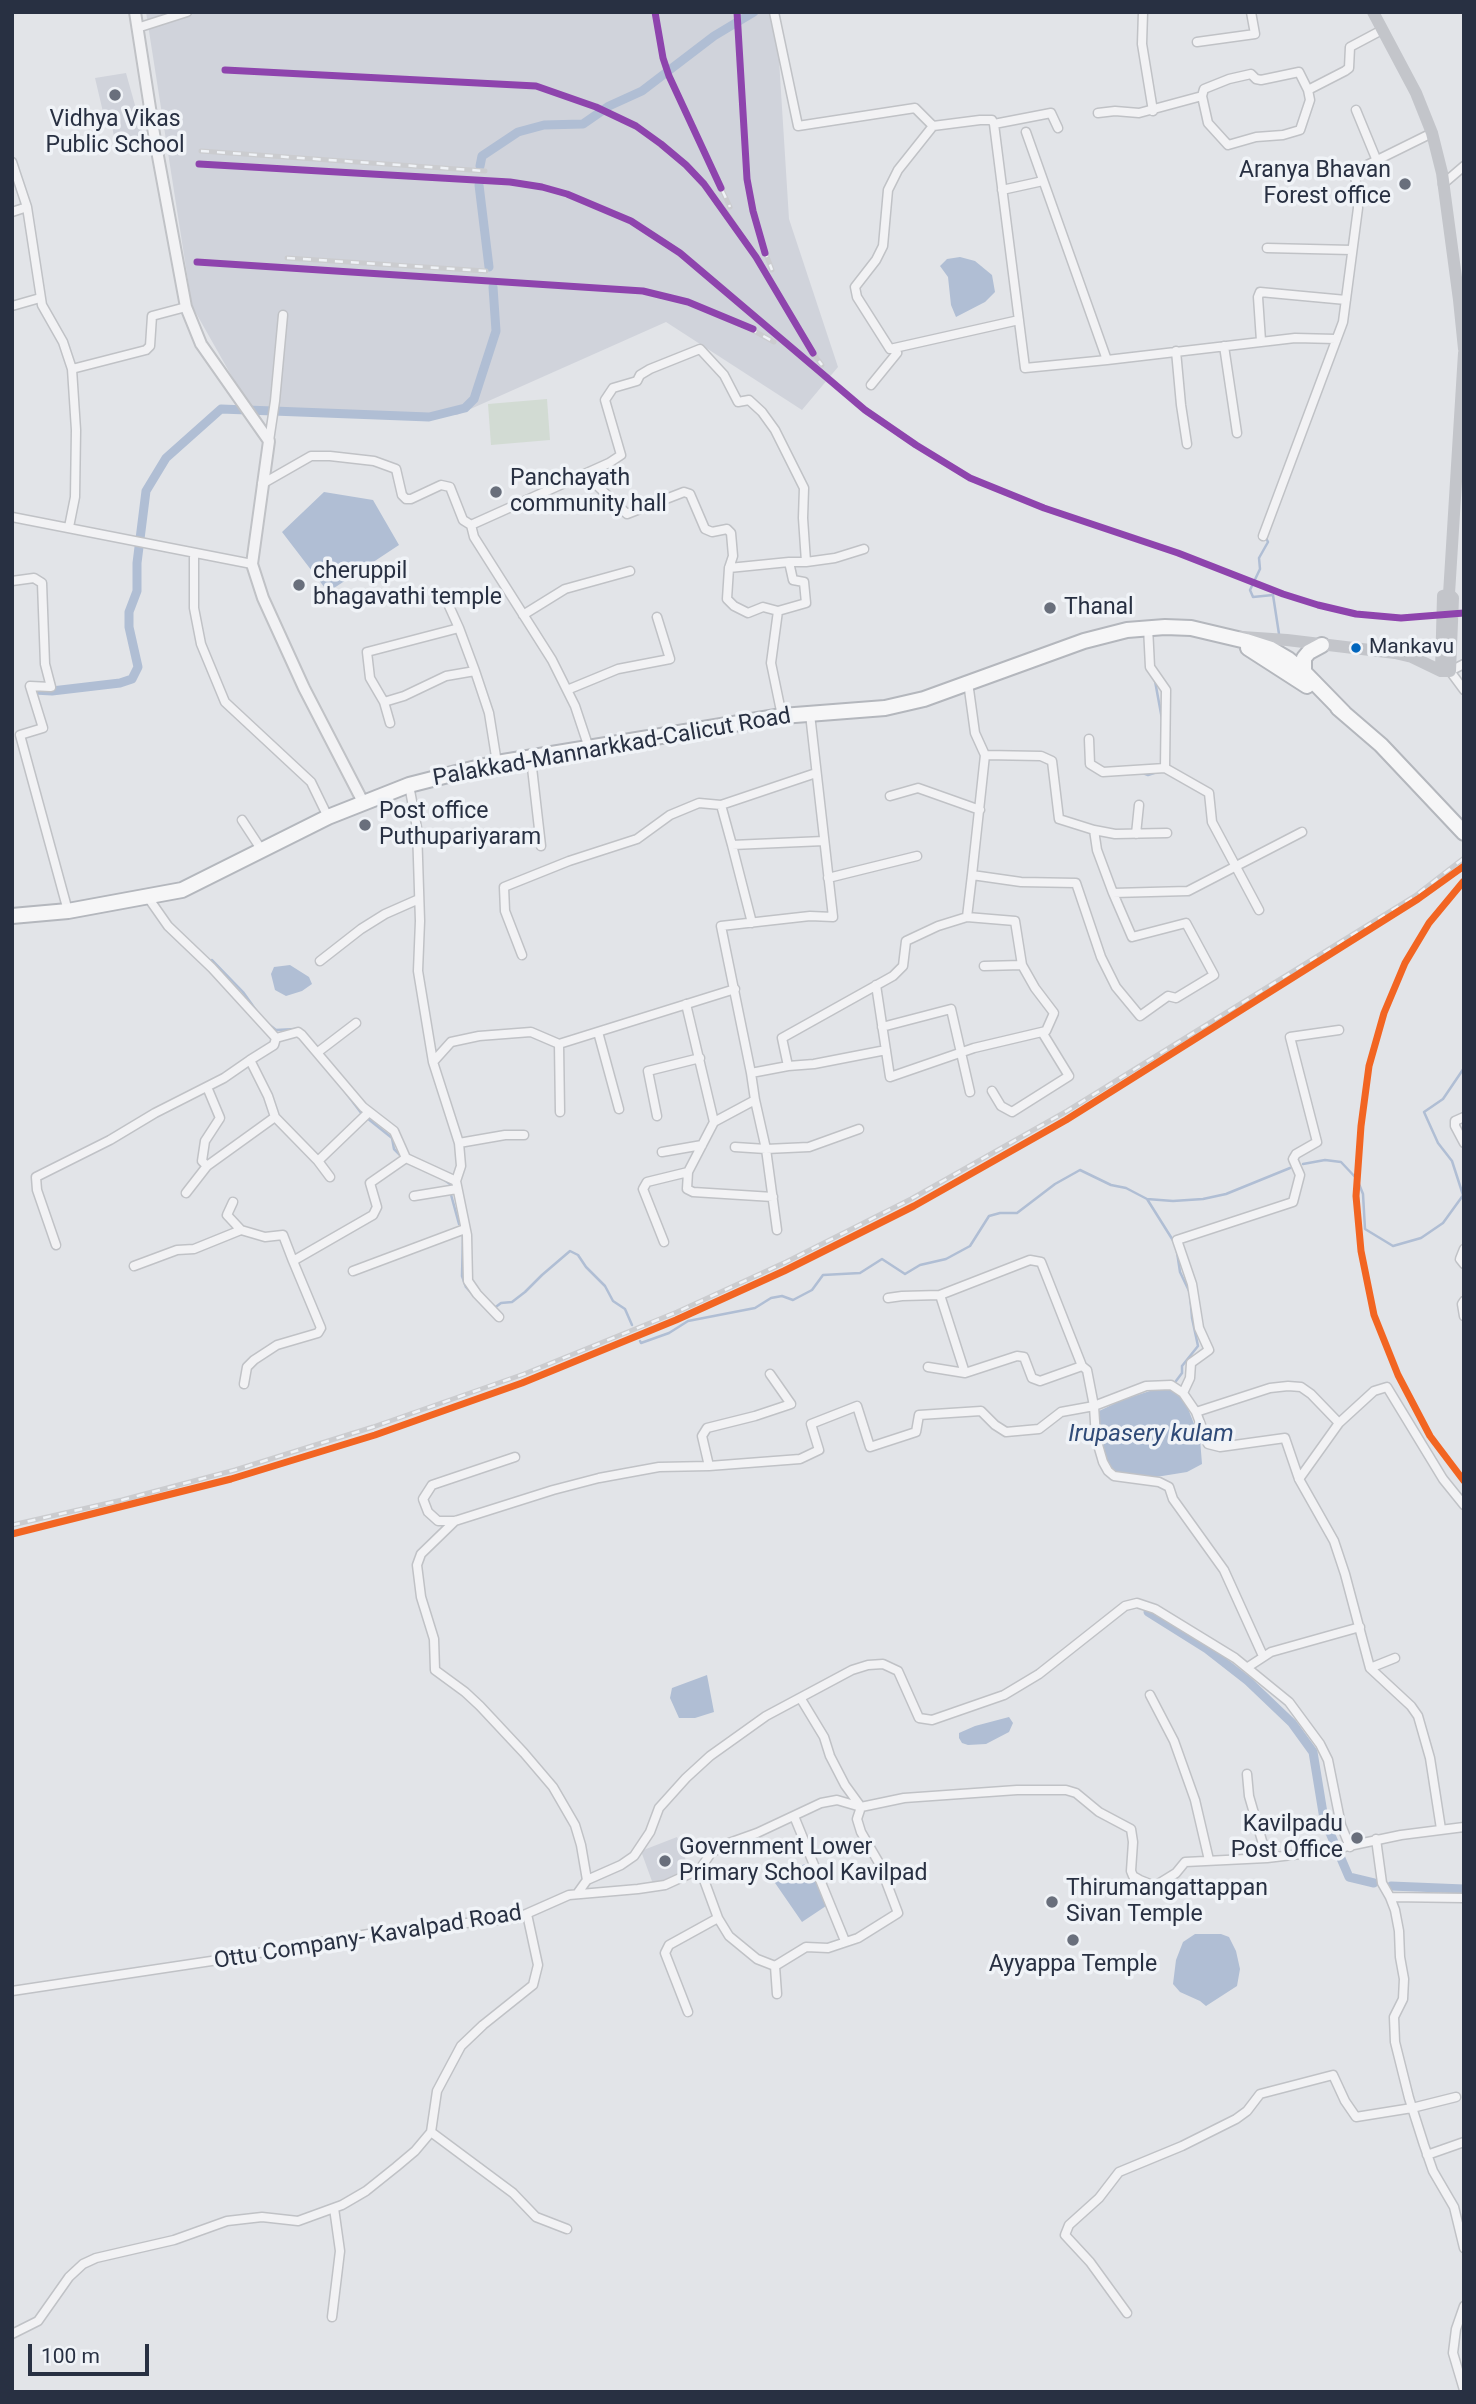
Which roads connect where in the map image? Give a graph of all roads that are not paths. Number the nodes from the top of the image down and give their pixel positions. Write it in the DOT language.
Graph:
graph roads {
  1 [pos="135,12"];
  2 [pos="187,12"];
  3 [pos="774,12"];
  4 [pos="1143,12"];
  5 [pos="1251,12"];
  6 [pos="1373,12"];
  7 [pos="137,27"];
  8 [pos="1382,30"];
  9 [pos="1197,42"];
  10 [pos="1308,90"];
  11 [pos="1202,96"];
  12 [pos="1356,110"];
  13 [pos="1153,111"];
  14 [pos="1098,113"];
  15 [pos="994,124"];
  16 [pos="933,127"];
  17 [pos="1058,128"];
  18 [pos="1026,132"];
  19 [pos="1432,133"];
  20 [pos="1377,161"];
  21 [pos="12,162"];
  22 [pos="1464,166"];
  23 [pos="1043,180"];
  24 [pos="1443,184"];
  25 [pos="1002,190"];
  26 [pos="27,207"];
  27 [pos="12,212"];
  28 [pos="1267,248"];
  29 [pos="1352,250"];
  30 [pos="1461,285"];
  31 [pos="40,298"];
  32 [pos="1346,299"];
  33 [pos="12,306"];
  34 [pos="186,307"];
  35 [pos="283,315"];
  36 [pos="1019,320"];
  37 [pos="1336,339"];
  38 [pos="1261,341"];
  39 [pos="1224,346"];
  40 [pos="893,349"];
  41 [pos="1176,351"];
  42 [pos="1464,351"];
  43 [pos="1107,360"];
  44 [pos="72,369"];
  45 [pos="872,385"];
  46 [pos="1463,397"];
  47 [pos="1237,433"];
  48 [pos="269,441"];
  49 [pos="1188,444"];
  50 [pos="585,474"];
  51 [pos="262,484"];
  52 [pos="12,517"];
  53 [pos="471,525"];
  54 [pos="69,527"];
  55 [pos="1263,536"];
  56 [pos="864,549"];
  57 [pos="194,553"];
  58 [pos="789,562"];
  59 [pos="806,562"];
  60 [pos="253,564"];
  61 [pos="729,568"];
  62 [pos="630,570"];
  63 [pos="12,581"];
  64 [pos="445,597"];
  65 [pos="779,611"];
  66 [pos="523,615"];
  67 [pos="657,617"];
  68 [pos="1148,627"];
  69 [pos="460,628"];
  70 [pos="1224,636"];
  71 [pos="1322,645"];
  72 [pos="1464,664"];
  73 [pos="475,671"];
  74 [pos="1445,671"];
  75 [pos="1304,673"];
  76 [pos="968,682"];
  77 [pos="567,690"];
  78 [pos="1464,690"];
  79 [pos="384,702"];
  80 [pos="1344,713"];
  81 [pos="810,714"];
  82 [pos="782,716"];
  83 [pos="390,723"];
  84 [pos="1088,739"];
  85 [pos="589,748"];
  86 [pos="985,755"];
  87 [pos="531,759"];
  88 [pos="497,763"];
  89 [pos="1165,768"];
  90 [pos="816,773"];
  91 [pos="409,785"];
  92 [pos="890,796"];
  93 [pos="363,802"];
  94 [pos="721,805"];
  95 [pos="1139,805"];
  96 [pos="980,810"];
  97 [pos="328,817"];
  98 [pos="242,820"];
  99 [pos="1094,830"];
  100 [pos="1302,832"];
  101 [pos="1464,832"];
  102 [pos="1167,833"];
  103 [pos="1136,834"];
  104 [pos="824,841"];
  105 [pos="732,845"];
  106 [pos="541,846"];
  107 [pos="261,849"];
  108 [pos="917,856"];
  109 [pos="1236,867"];
  110 [pos="972,875"];
  111 [pos="828,878"];
  112 [pos="1113,893"];
  113 [pos="146,896"];
  114 [pos="419,899"];
  115 [pos="1259,910"];
  116 [pos="68,911"];
  117 [pos="12,916"];
  118 [pos="967,917"];
  119 [pos="752,923"];
  120 [pos="522,956"];
  121 [pos="320,961"];
  122 [pos="1022,965"];
  123 [pos="984,966"];
  124 [pos="876,985"];
  125 [pos="735,989"];
  126 [pos="686,1004"];
  127 [pos="356,1023"];
  128 [pos="882,1027"];
  129 [pos="1339,1030"];
  130 [pos="598,1032"];
  131 [pos="1042,1032"];
  132 [pos="276,1038"];
  133 [pos="559,1044"];
  134 [pos="886,1050"];
  135 [pos="318,1052"];
  136 [pos="961,1053"];
  137 [pos="699,1058"];
  138 [pos="250,1060"];
  139 [pos="433,1062"];
  140 [pos="788,1066"];
  141 [pos="751,1073"];
  142 [pos="206,1087"];
  143 [pos="992,1091"];
  144 [pos="970,1092"];
  145 [pos="755,1100"];
  146 [pos="619,1109"];
  147 [pos="560,1111"];
  148 [pos="369,1112"];
  149 [pos="657,1115"];
  150 [pos="275,1117"];
  151 [pos="1464,1117"];
  152 [pos="714,1122"];
  153 [pos="859,1129"];
  154 [pos="524,1135"];
  155 [pos="459,1143"];
  156 [pos="1464,1143"];
  157 [pos="702,1145"];
  158 [pos="735,1147"];
  159 [pos="766,1149"];
  160 [pos="662,1152"];
  161 [pos="406,1158"];
  162 [pos="318,1161"];
  163 [pos="207,1166"];
  164 [pos="688,1172"];
  165 [pos="330,1177"];
  166 [pos="457,1185"];
  167 [pos="186,1193"];
  168 [pos="414,1196"];
  169 [pos="773,1197"];
  170 [pos="233,1202"];
  171 [pos="465,1229"];
  172 [pos="241,1230"];
  173 [pos="777,1230"];
  174 [pos="664,1242"];
  175 [pos="56,1245"];
  176 [pos="1464,1249"];
  177 [pos="293,1261"];
  178 [pos="1464,1264"];
  179 [pos="134,1266"];
  180 [pos="353,1271"];
  181 [pos="940,1295"];
  182 [pos="888,1298"];
  183 [pos="1464,1301"];
  184 [pos="497,1315"];
  185 [pos="1464,1316"];
  186 [pos="1082,1366"];
  187 [pos="929,1367"];
  188 [pos="965,1373"];
  189 [pos="770,1374"];
  190 [pos="244,1384"];
  191 [pos="1183,1393"];
  192 [pos="1094,1406"];
  193 [pos="1196,1412"];
  194 [pos="1339,1423"];
  195 [pos="514,1457"];
  196 [pos="709,1466"];
  197 [pos="1299,1479"];
  198 [pos="1464,1505"];
  199 [pos="456,1521"];
  200 [pos="1360,1627"];
  201 [pos="1263,1656"];
  202 [pos="1395,1658"];
  203 [pos="1248,1667"];
  204 [pos="1370,1668"];
  205 [pos="1150,1695"];
  206 [pos="802,1699"];
  207 [pos="1247,1774"];
  208 [pos="861,1807"];
  209 [pos="794,1816"];
  210 [pos="1464,1827"];
  211 [pos="1441,1829"];
  212 [pos="1376,1839"];
  213 [pos="1350,1847"];
  214 [pos="1267,1858"];
  215 [pos="1209,1860"];
  216 [pos="700,1870"];
  217 [pos="587,1880"];
  218 [pos="577,1894"];
  219 [pos="1390,1897"];
  220 [pos="1464,1898"];
  221 [pos="527,1914"];
  222 [pos="718,1918"];
  223 [pos="845,1941"];
  224 [pos="775,1966"];
  225 [pos="12,1991"];
  226 [pos="777,1994"];
  227 [pos="688,2012"];
  228 [pos="1456,2097"];
  229 [pos="1412,2108"];
  230 [pos="431,2132"];
  231 [pos="1464,2142"];
  232 [pos="1427,2155"];
  233 [pos="334,2208"];
  234 [pos="567,2229"];
  235 [pos="1464,2248"];
  236 [pos="1464,2306"];
  237 [pos="1126,2313"];
  238 [pos="332,2317"];
  239 [pos="12,2334"];
  240 [pos="1464,2390"];
  1 -- 7 [label="street"];
  2 -- 7 [label="street"];
  3 -- 16 [label="street"];
  4 -- 13 [label="street"];
  5 -- 9 [label="street"];
  6 -- 8 [label="main road"];
  7 -- 34 [label="street"];
  8 -- 10 [label="street"];
  8 -- 19 [label="main road"];
  10 -- 11 [label="street"];
  10 -- 11 [label="street"];
  11 -- 13 [label="street"];
  12 -- 20 [label="street"];
  13 -- 14 [label="street"];
  15 -- 16 [label="street"];
  15 -- 17 [label="street"];
  15 -- 25 [label="street"];
  16 -- 40 [label="street"];
  18 -- 23 [label="street"];
  19 -- 20 [label="street"];
  19 -- 24 [label="main road"];
  20 -- 29 [label="street"];
  21 -- 26 [label="street"];
  22 -- 24 [label="street"];
  23 -- 25 [label="street"];
  23 -- 43 [label="street"];
  24 -- 30 [label="main road"];
  25 -- 36 [label="street"];
  26 -- 27 [label="street"];
  26 -- 31 [label="street"];
  28 -- 29 [label="street"];
  29 -- 32 [label="street"];
  30 -- 42 [label="main road"];
  31 -- 33 [label="street"];
  31 -- 44 [label="street"];
  32 -- 37 [label="street"];
  32 -- 38 [label="street"];
  34 -- 44 [label="street"];
  34 -- 48 [label="street"];
  35 -- 48 [label="street"];
  36 -- 40 [label="street"];
  36 -- 43 [label="street"];
  37 -- 38 [label="street"];
  37 -- 55 [label="street"];
  38 -- 39 [label="street"];
  39 -- 41 [label="street"];
  39 -- 47 [label="street"];
  40 -- 45 [label="street"];
  41 -- 43 [label="street"];
  41 -- 49 [label="street"];
  42 -- 46 [label="main road"];
  44 -- 54 [label="street"];
  46 -- 74 [label="main road"];
  48 -- 51 [label="street"];
  50 -- 53 [label="street"];
  50 -- 59 [label="street"];
  50 -- 61 [label="street"];
  51 -- 53 [label="street"];
  51 -- 60 [label="street"];
  52 -- 54 [label="street"];
  53 -- 66 [label="street"];
  54 -- 57 [label="street"];
  56 -- 59 [label="street"];
  57 -- 60 [label="street"];
  57 -- 97 [label="street"];
  58 -- 59 [label="street"];
  58 -- 61 [label="street"];
  58 -- 65 [label="street"];
  60 -- 93 [label="street"];
  61 -- 65 [label="street"];
  62 -- 66 [label="street"];
  63 -- 116 [label="street"];
  64 -- 69 [label="street"];
  65 -- 82 [label="street"];
  66 -- 77 [label="street"];
  67 -- 77 [label="street"];
  68 -- 70 [label="highway, Palakkad-Mannarkkad-Calicut Road"];
  68 -- 76 [label="highway, Palakkad-Mannarkkad-Calicut Road"];
  68 -- 89 [label="street"];
  69 -- 73 [label="street"];
  69 -- 79 [label="street"];
  70 -- 71 [label="main road"];
  70 -- 75 [label="highway, Palakkad-Mannarkkad-Calicut Road"];
  70 -- 80 [label="highway, Palakkad-Mannarkkad-Calicut Road"];
  71 -- 74 [label="main road"];
  71 -- 75 [label="highway"];
  72 -- 74 [label="street"];
  73 -- 79 [label="street"];
  73 -- 88 [label="street"];
  74 -- 78 [label="street"];
  75 -- 80 [label="highway, Palakkad-Mannarkkad-Calicut Road"];
  76 -- 81 [label="highway, Palakkad-Mannarkkad-Calicut Road"];
  76 -- 86 [label="street"];
  77 -- 85 [label="street"];
  79 -- 83 [label="street"];
  80 -- 101 [label="highway, Palakkad-Mannarkkad-Calicut Road"];
  81 -- 82 [label="highway, Palakkad-Mannarkkad-Calicut Road"];
  81 -- 90 [label="street"];
  82 -- 85 [label="highway, Palakkad-Mannarkkad-Calicut Road"];
  84 -- 89 [label="street"];
  85 -- 87 [label="highway, Palakkad-Mannarkkad-Calicut Road"];
  86 -- 96 [label="street"];
  86 -- 99 [label="street"];
  87 -- 88 [label="highway, Palakkad-Mannarkkad-Calicut Road"];
  87 -- 106 [label="street"];
  88 -- 91 [label="highway, Palakkad-Mannarkkad-Calicut Road"];
  89 -- 109 [label="street"];
  90 -- 94 [label="street"];
  90 -- 104 [label="street"];
  91 -- 93 [label="highway, Palakkad-Mannarkkad-Calicut Road"];
  91 -- 114 [label="street"];
  92 -- 96 [label="street"];
  93 -- 97 [label="highway, Palakkad-Mannarkkad-Calicut Road"];
  94 -- 105 [label="street"];
  94 -- 120 [label="street"];
  95 -- 103 [label="street"];
  96 -- 110 [label="street"];
  97 -- 107 [label="highway, Palakkad-Mannarkkad-Calicut Road"];
  98 -- 107 [label="street"];
  99 -- 103 [label="street"];
  99 -- 112 [label="street"];
  100 -- 109 [label="street"];
  102 -- 103 [label="street"];
  104 -- 105 [label="street"];
  104 -- 111 [label="street"];
  105 -- 119 [label="street"];
  107 -- 113 [label="highway, Palakkad-Mannarkkad-Calicut Road"];
  108 -- 111 [label="street"];
  109 -- 112 [label="street"];
  109 -- 115 [label="street"];
  110 -- 112 [label="street"];
  110 -- 118 [label="street"];
  111 -- 119 [label="street"];
  113 -- 116 [label="highway, Palakkad-Mannarkkad-Calicut Road"];
  113 -- 132 [label="street"];
  114 -- 121 [label="street"];
  114 -- 139 [label="street"];
  116 -- 117 [label="highway, Palakkad-Mannarkkad-Calicut Road"];
  118 -- 122 [label="street"];
  118 -- 124 [label="street"];
  119 -- 125 [label="street"];
  122 -- 123 [label="street"];
  122 -- 131 [label="street"];
  124 -- 128 [label="street"];
  124 -- 140 [label="street"];
  125 -- 126 [label="street"];
  125 -- 141 [label="street"];
  126 -- 130 [label="street"];
  126 -- 137 [label="street"];
  127 -- 135 [label="street"];
  128 -- 134 [label="street"];
  128 -- 136 [label="street"];
  129 -- 191 [label="street"];
  130 -- 133 [label="street"];
  130 -- 146 [label="street"];
  131 -- 136 [label="street"];
  131 -- 143 [label="street"];
  132 -- 135 [label="street"];
  132 -- 138 [label="street"];
  133 -- 139 [label="street"];
  133 -- 147 [label="street"];
  134 -- 136 [label="street"];
  134 -- 140 [label="street"];
  135 -- 148 [label="street"];
  136 -- 144 [label="street"];
  137 -- 149 [label="street"];
  137 -- 152 [label="street"];
  138 -- 142 [label="street"];
  138 -- 150 [label="street"];
  139 -- 155 [label="street"];
  140 -- 141 [label="street"];
  141 -- 145 [label="street"];
  142 -- 163 [label="street"];
  142 -- 175 [label="street"];
  145 -- 152 [label="street"];
  145 -- 159 [label="street"];
  148 -- 161 [label="street"];
  148 -- 162 [label="street"];
  150 -- 162 [label="street"];
  150 -- 163 [label="street"];
  151 -- 156 [label="street"];
  152 -- 157 [label="street"];
  153 -- 159 [label="street"];
  154 -- 155 [label="street"];
  155 -- 166 [label="street"];
  157 -- 160 [label="street"];
  157 -- 164 [label="street"];
  158 -- 159 [label="street"];
  159 -- 169 [label="street"];
  161 -- 166 [label="street"];
  161 -- 177 [label="street"];
  162 -- 165 [label="street"];
  163 -- 167 [label="street"];
  164 -- 169 [label="street"];
  164 -- 174 [label="street"];
  166 -- 168 [label="street"];
  166 -- 171 [label="street"];
  169 -- 173 [label="street"];
  170 -- 172 [label="street"];
  171 -- 180 [label="street"];
  171 -- 184 [label="street"];
  172 -- 177 [label="street"];
  172 -- 179 [label="street"];
  176 -- 178 [label="street"];
  177 -- 190 [label="street"];
  181 -- 182 [label="street"];
  181 -- 186 [label="street"];
  181 -- 188 [label="street"];
  183 -- 185 [label="street"];
  186 -- 188 [label="street"];
  186 -- 192 [label="street"];
  187 -- 188 [label="street"];
  189 -- 196 [label="street"];
  191 -- 192 [label="street"];
  191 -- 193 [label="street"];
  192 -- 196 [label="street"];
  192 -- 201 [label="street"];
  193 -- 194 [label="street"];
  193 -- 197 [label="street"];
  194 -- 197 [label="street"];
  194 -- 198 [label="street"];
  195 -- 199 [label="street"];
  196 -- 199 [label="street"];
  197 -- 200 [label="street"];
  199 -- 217 [label="street"];
  200 -- 201 [label="street"];
  200 -- 204 [label="street"];
  201 -- 203 [label="street"];
  202 -- 204 [label="street"];
  203 -- 206 [label="street"];
  203 -- 213 [label="street"];
  204 -- 211 [label="street"];
  205 -- 215 [label="street"];
  206 -- 208 [label="street"];
  206 -- 217 [label="street"];
  207 -- 214 [label="street"];
  208 -- 209 [label="street, Ottu Company- Kavalpad Road"];
  208 -- 215 [label="street, Ottu Company- Kavalpad Road"];
  208 -- 223 [label="street"];
  209 -- 216 [label="street, Ottu Company- Kavalpad Road"];
  209 -- 223 [label="street"];
  210 -- 211 [label="street, Ottu Company- Kavalpad Road"];
  211 -- 212 [label="street, Ottu Company- Kavalpad Road"];
  212 -- 213 [label="street, Ottu Company- Kavalpad Road"];
  212 -- 219 [label="street"];
  213 -- 214 [label="street, Ottu Company- Kavalpad Road"];
  214 -- 215 [label="street, Ottu Company- Kavalpad Road"];
  216 -- 218 [label="street, Ottu Company- Kavalpad Road"];
  216 -- 222 [label="street"];
  217 -- 218 [label="street"];
  218 -- 221 [label="street, Ottu Company- Kavalpad Road"];
  219 -- 220 [label="street"];
  219 -- 229 [label="street"];
  221 -- 225 [label="street, Ottu Company- Kavalpad Road"];
  221 -- 230 [label="street"];
  222 -- 224 [label="street"];
  222 -- 227 [label="street"];
  223 -- 224 [label="street"];
  224 -- 226 [label="street"];
  228 -- 229 [label="street"];
  229 -- 232 [label="street"];
  229 -- 237 [label="street"];
  230 -- 233 [label="street"];
  230 -- 234 [label="street"];
  231 -- 232 [label="street"];
  232 -- 235 [label="street"];
  233 -- 238 [label="street"];
  233 -- 239 [label="street"];
  236 -- 240 [label="street"];
}
